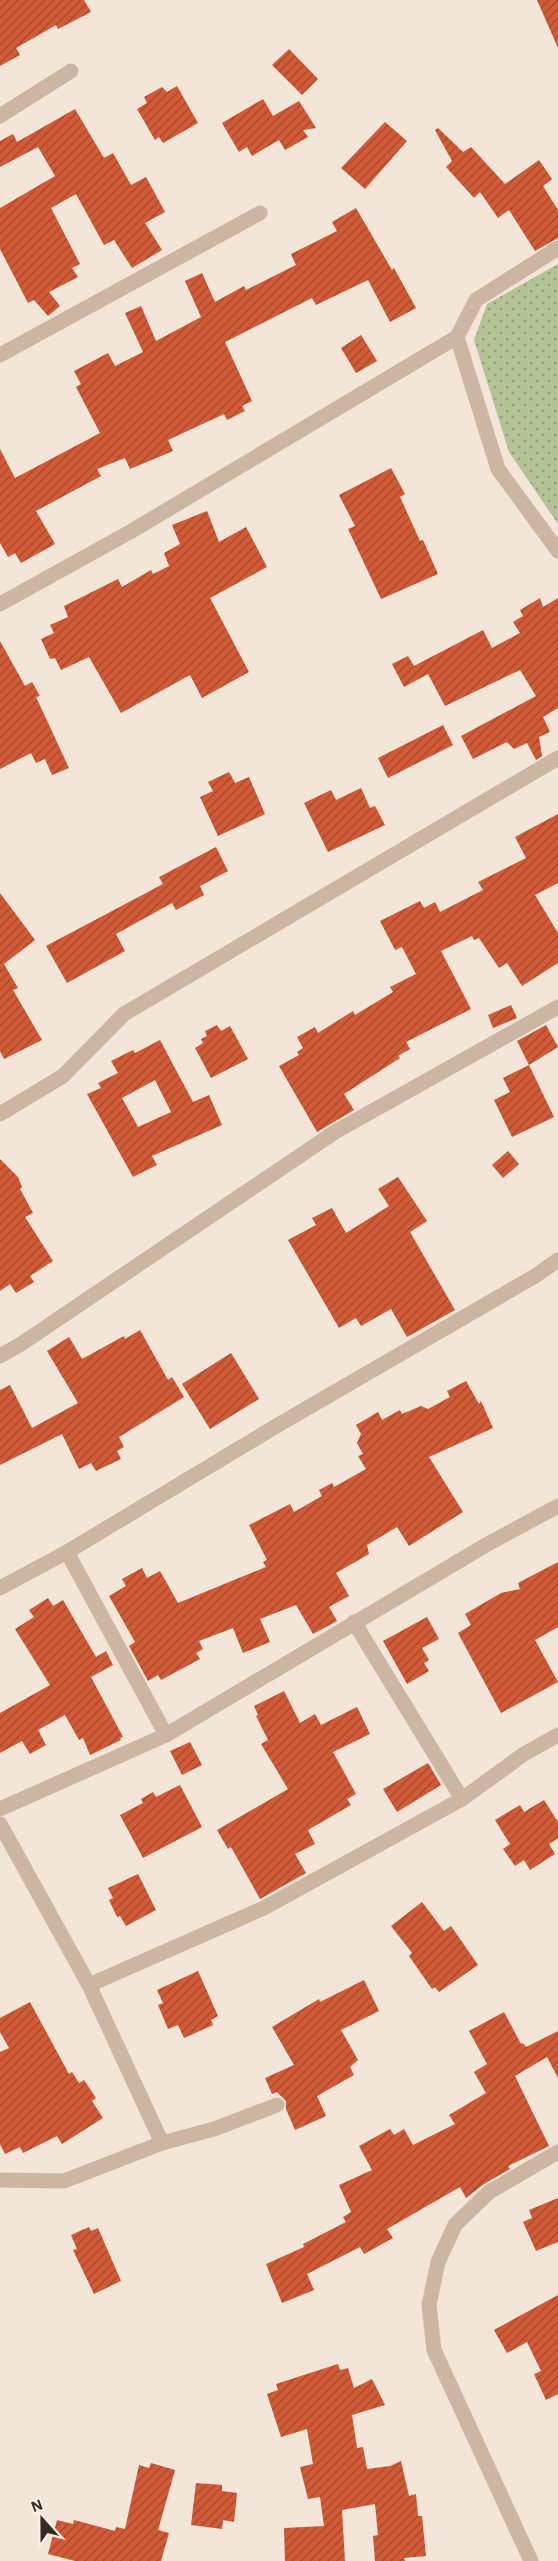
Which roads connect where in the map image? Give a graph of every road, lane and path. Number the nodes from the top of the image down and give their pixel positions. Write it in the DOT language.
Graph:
graph roads {
  1 [pos="71,71"];
  2 [pos="0,116"];
  3 [pos="260,213"];
  4 [pos="558,248"];
  5 [pos="457,337"];
  6 [pos="0,355"];
  7 [pos="558,551"];
  8 [pos="0,604"];
  9 [pos="558,758"];
  10 [pos="558,1007"];
  11 [pos="0,1114"];
  12 [pos="558,1260"];
  13 [pos="0,1356"];
  14 [pos="558,1506"];
  15 [pos="67,1552"];
  16 [pos="0,1588"];
  17 [pos="354,1622"];
  18 [pos="166,1735"];
  19 [pos="558,1735"];
  20 [pos="462,1799"];
  21 [pos="0,1809"];
  22 [pos="0,1824"];
  23 [pos="88,1986"];
  24 [pos="277,2105"];
  25 [pos="162,2143"];
  26 [pos="558,2152"];
  27 [pos="0,2180"];
  28 [pos="531,2561"];
  1 -- 2 [label="street"];
  3 -- 6 [label="street"];
  4 -- 5 [label="street"];
  5 -- 7 [label="street"];
  5 -- 8 [label="street"];
  9 -- 11 [label="street"];
  10 -- 13 [label="street"];
  12 -- 15 [label="street"];
  14 -- 17 [label="street"];
  15 -- 16 [label="street"];
  15 -- 18 [label="street"];
  17 -- 18 [label="street"];
  17 -- 20 [label="street"];
  18 -- 21 [label="street"];
  19 -- 20 [label="street"];
  20 -- 23 [label="street"];
  22 -- 23 [label="street"];
  23 -- 25 [label="street"];
  24 -- 25 [label="street"];
  25 -- 27 [label="street"];
  26 -- 28 [label="street"];
}
